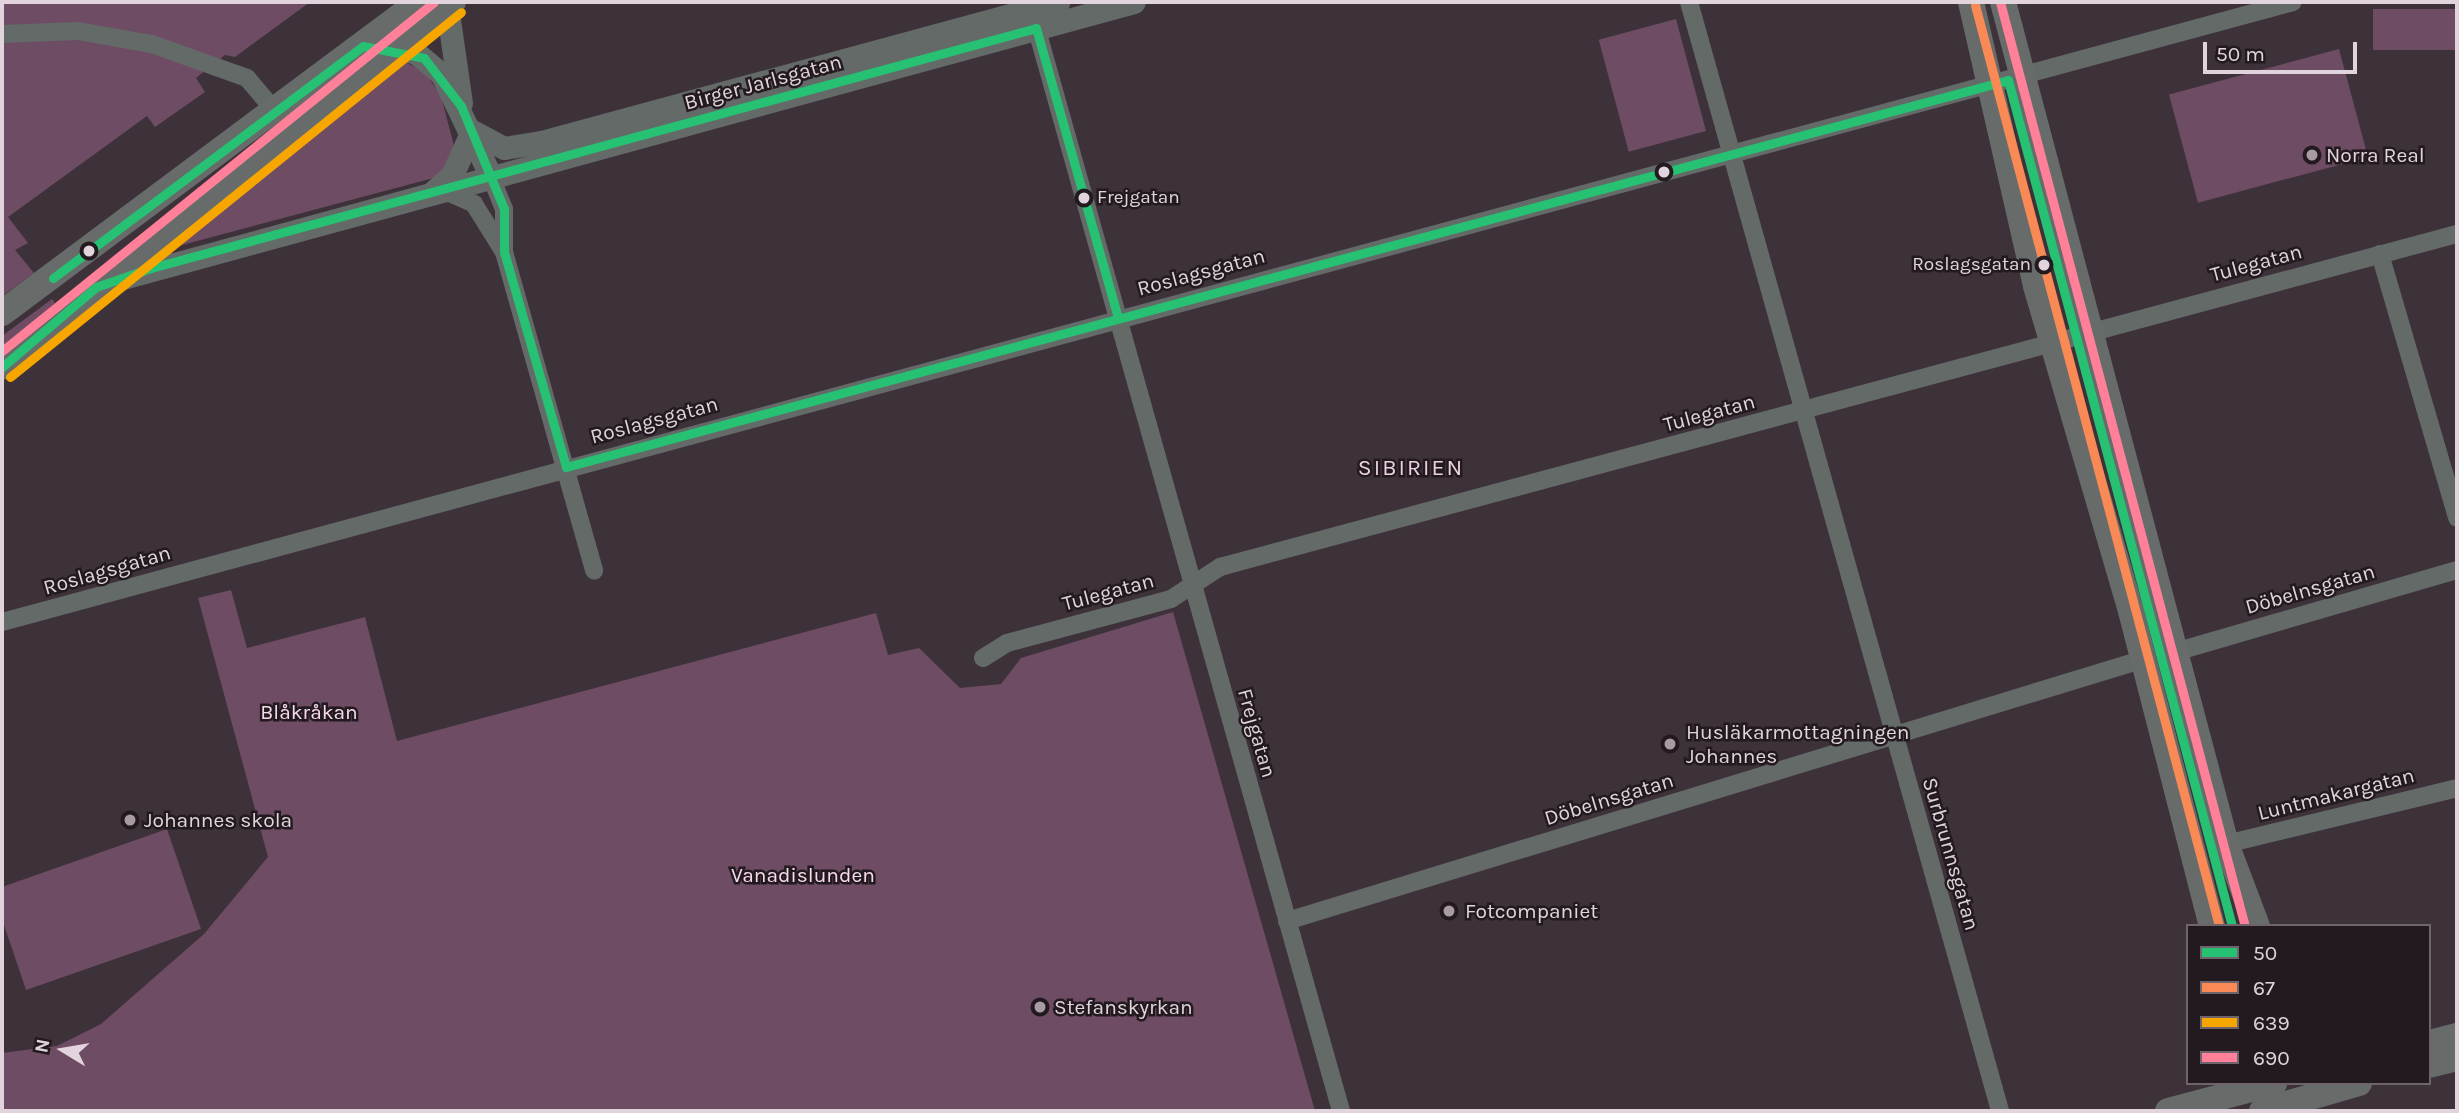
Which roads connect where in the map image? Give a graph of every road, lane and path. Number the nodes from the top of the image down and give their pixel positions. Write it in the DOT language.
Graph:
graph roads {
  1 [pos="419,2"];
  2 [pos="1058,2"];
  3 [pos="1134,2"];
  4 [pos="1689,2"];
  5 [pos="1971,2"];
  6 [pos="2003,2"];
  7 [pos="2292,2"];
  8 [pos="450,4"];
  9 [pos="1032,13"];
  10 [pos="2,34"];
  11 [pos="363,46"];
  12 [pos="400,48"];
  13 [pos="2025,75"];
  14 [pos="1988,85"];
  15 [pos="461,106"];
  16 [pos="274,110"];
  17 [pos="472,131"];
  18 [pos="1731,154"];
  19 [pos="491,177"];
  20 [pos="438,190"];
  21 [pos="2457,234"];
  22 [pos="504,251"];
  23 [pos="2380,254"];
  24 [pos="96,286"];
  25 [pos="2,313"];
  26 [pos="1118,317"];
  27 [pos="2091,331"];
  28 [pos="2054,341"];
  29 [pos="2,367"];
  30 [pos="1803,409"];
  31 [pos="566,467"];
  32 [pos="2457,518"];
  33 [pos="2457,570"];
  34 [pos="594,571"];
  35 [pos="1193,584"];
  36 [pos="2,622"];
  37 [pos="2175,652"];
  38 [pos="983,658"];
  39 [pos="2144,659"];
  40 [pos="1895,737"];
  41 [pos="2457,788"];
  42 [pos="2226,844"];
  43 [pos="1287,921"];
  44 [pos="2211,924"];
  45 [pos="2256,924"];
  46 [pos="2457,1036"];
  47 [pos="2431,1042"];
  48 [pos="2457,1058"];
  49 [pos="2431,1064"];
  50 [pos="2351,1085"];
  51 [pos="2259,1096"];
  52 [pos="2297,1098"];
  53 [pos="1341,1111"];
  54 [pos="2000,1111"];
  55 [pos="2168,1111"];
  1 -- 11 [label="main road"];
  2 -- 9 [label="street, Birger Jarlsgatan"];
  3 -- 9 [label="street, Birger Jarlsgatan"];
  4 -- 18 [label="street, Surbrunnsgatan"];
  5 -- 14 [label="main road"];
  6 -- 13 [label="main road"];
  7 -- 13 [label="street, Roslagsgatan"];
  8 -- 12 [label="main road"];
  8 -- 15 [label="street"];
  9 -- 17 [label="street, Birger Jarlsgatan"];
  9 -- 19 [label="street, Birger Jarlsgatan"];
  9 -- 26 [label="street, Frejgatan"];
  10 -- 16 [label="street"];
  11 -- 12 [label="street"];
  11 -- 16 [label="main road"];
  12 -- 15 [label="street"];
  12 -- 24 [label="main road"];
  13 -- 14 [label="street, Roslagsgatan"];
  13 -- 27 [label="main road"];
  14 -- 18 [label="street, Roslagsgatan"];
  14 -- 28 [label="main road"];
  15 -- 17 [label="street"];
  16 -- 25 [label="main road"];
  17 -- 19 [label="street"];
  17 -- 20 [label="street"];
  18 -- 26 [label="street, Roslagsgatan"];
  18 -- 30 [label="street, Surbrunnsgatan"];
  19 -- 20 [label="street, Birger Jarlsgatan"];
  19 -- 22 [label="street"];
  20 -- 22 [label="street"];
  20 -- 24 [label="street, Birger Jarlsgatan"];
  21 -- 23 [label="street, Tulegatan"];
  22 -- 31 [label="street"];
  23 -- 27 [label="street, Tulegatan"];
  23 -- 32 [label="street"];
  24 -- 29 [label="main road, Birger Jarlsgatan"];
  26 -- 31 [label="street, Roslagsgatan"];
  26 -- 35 [label="street, Frejgatan"];
  27 -- 28 [label="street, Tulegatan"];
  27 -- 37 [label="main road"];
  28 -- 30 [label="street, Tulegatan"];
  28 -- 39 [label="main road"];
  30 -- 35 [label="street, Tulegatan"];
  30 -- 40 [label="street, Surbrunnsgatan"];
  31 -- 34 [label="street"];
  31 -- 36 [label="street, Roslagsgatan"];
  33 -- 37 [label="street, Döbelnsgatan"];
  35 -- 38 [label="street, Tulegatan"];
  35 -- 43 [label="street, Frejgatan"];
  37 -- 42 [label="main road"];
  39 -- 40 [label="street, Döbelnsgatan"];
  39 -- 44 [label="main road"];
  40 -- 43 [label="street, Döbelnsgatan"];
  40 -- 54 [label="street, Surbrunnsgatan"];
  41 -- 42 [label="street, Luntmakargatan"];
  42 -- 45 [label="main road"];
  43 -- 53 [label="street, Frejgatan"];
  46 -- 47 [label="main road"];
  48 -- 49 [label="main road"];
  50 -- 52 [label="main road"];
  51 -- 52 [label="main road"];
  51 -- 55 [label="main road"];
}
